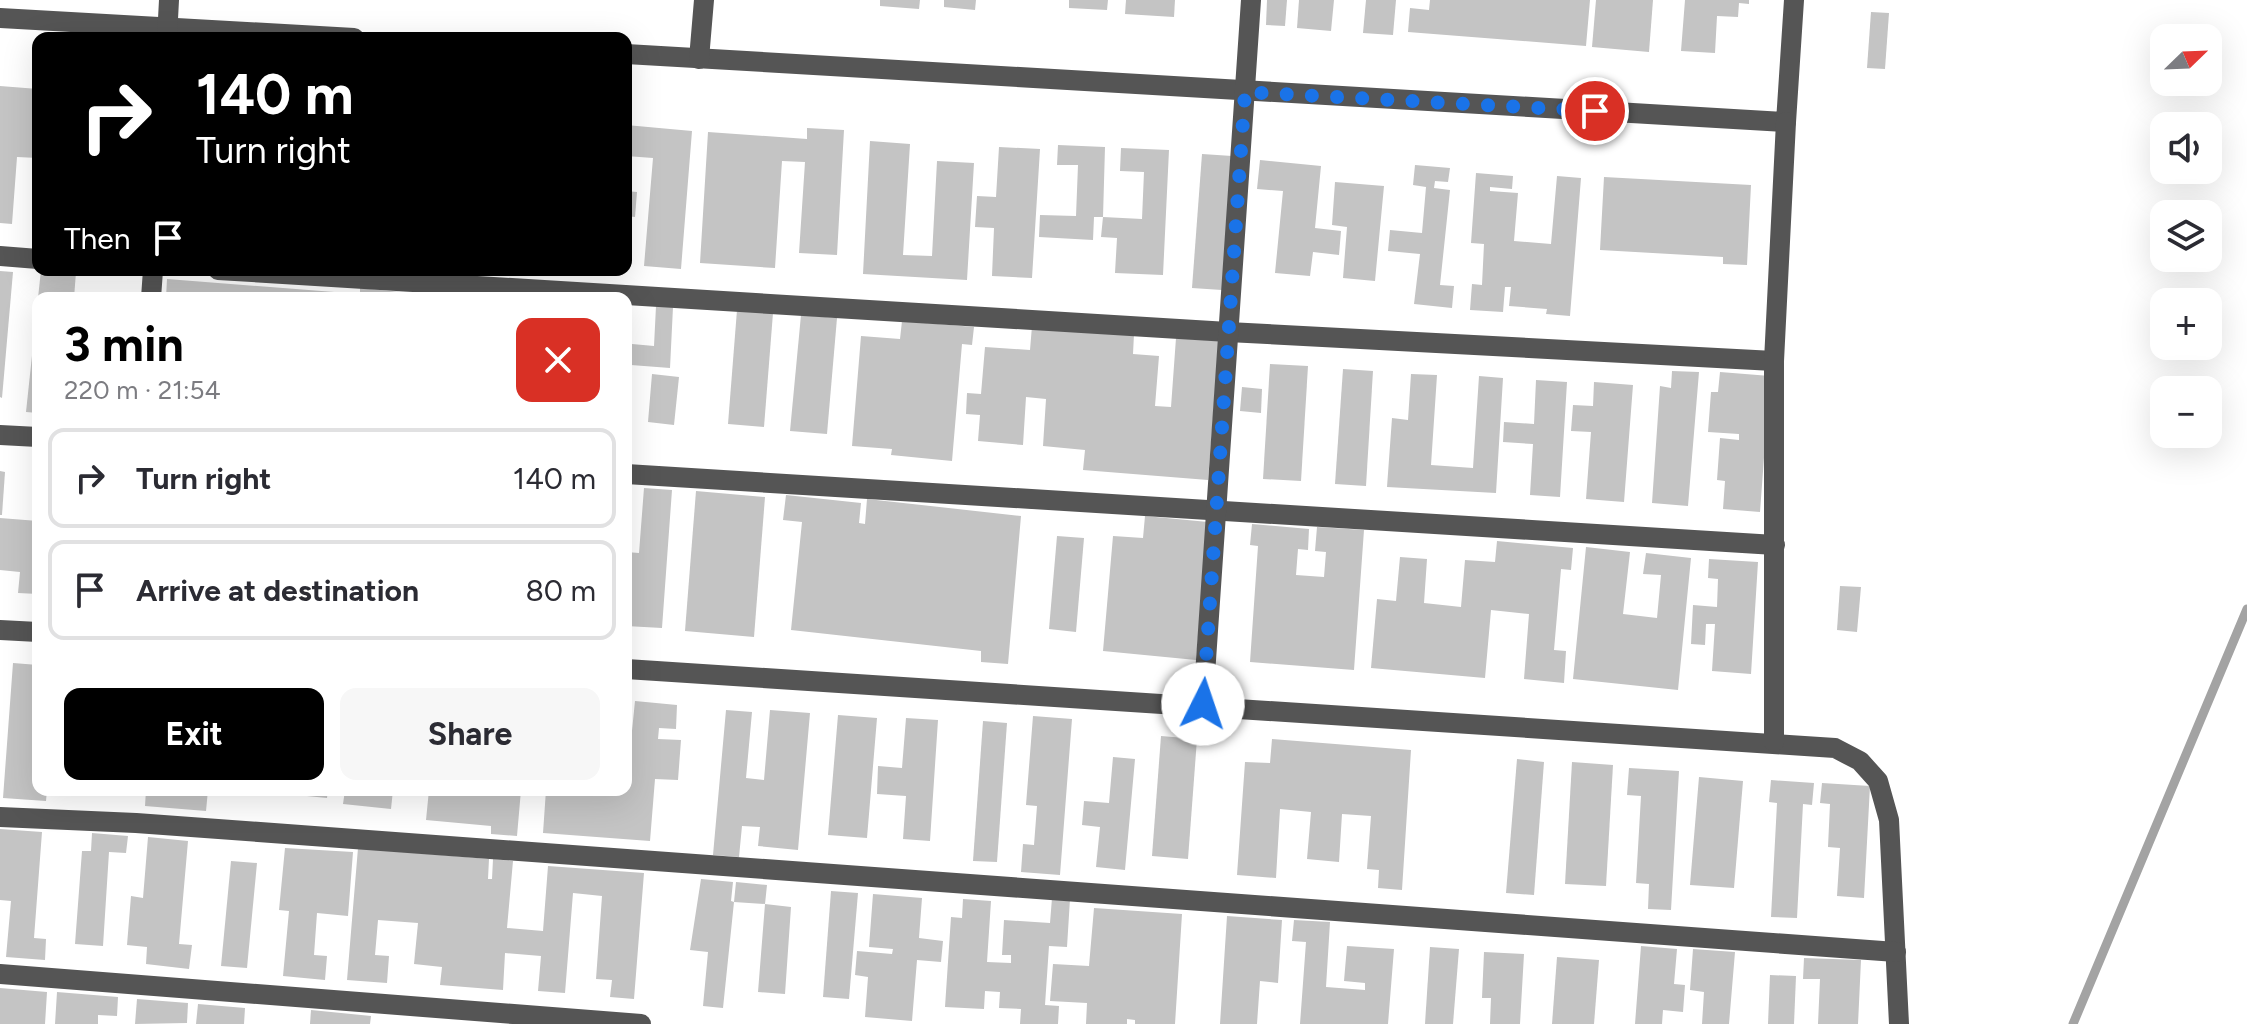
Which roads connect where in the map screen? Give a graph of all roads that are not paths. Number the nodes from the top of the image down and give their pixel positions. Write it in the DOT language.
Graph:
graph roads {
  1 [pos="169,0"];
  2 [pos="704,0"];
  3 [pos="1251,0"];
  4 [pos="1794,0"];
  5 [pos="0,18"];
  6 [pos="167,32"];
  7 [pos="632,54"];
  8 [pos="699,59"];
  9 [pos="1245,92"];
  10 [pos="1786,122"];
  11 [pos="0,256"];
  12 [pos="32,259"];
  13 [pos="316,276"];
  14 [pos="576,292"];
  15 [pos="632,295"];
  16 [pos="1228,332"];
  17 [pos="1774,361"];
  18 [pos="0,435"];
  19 [pos="32,437"];
  20 [pos="632,474"];
  21 [pos="1216,513"];
  22 [pos="1775,545"];
  23 [pos="0,630"];
  24 [pos="32,632"];
  25 [pos="632,669"];
  26 [pos="1203,704"];
  27 [pos="1774,742"];
  28 [pos="0,817"];
  29 [pos="1896,952"];
  30 [pos="0,974"];
  31 [pos="641,1024"];
  32 [pos="1899,1024"];
  1 -- 6 [label="street"];
  2 -- 8 [label="street"];
  3 -- 9 [label="street"];
  4 -- 10 [label="street"];
  5 -- 6 [label="street"];
  7 -- 8 [label="street"];
  8 -- 9 [label="street"];
  9 -- 10 [label="street"];
  9 -- 16 [label="street"];
  10 -- 17 [label="street"];
  11 -- 12 [label="street"];
  13 -- 14 [label="street"];
  15 -- 16 [label="street"];
  16 -- 17 [label="street"];
  16 -- 21 [label="street"];
  17 -- 22 [label="street"];
  18 -- 19 [label="street"];
  20 -- 21 [label="street"];
  21 -- 22 [label="street"];
  21 -- 26 [label="street"];
  22 -- 27 [label="street"];
  23 -- 24 [label="street"];
  25 -- 26 [label="street"];
  26 -- 27 [label="street"];
  27 -- 29 [label="street"];
  28 -- 29 [label="street"];
  29 -- 32 [label="street"];
  30 -- 31 [label="street"];
}
